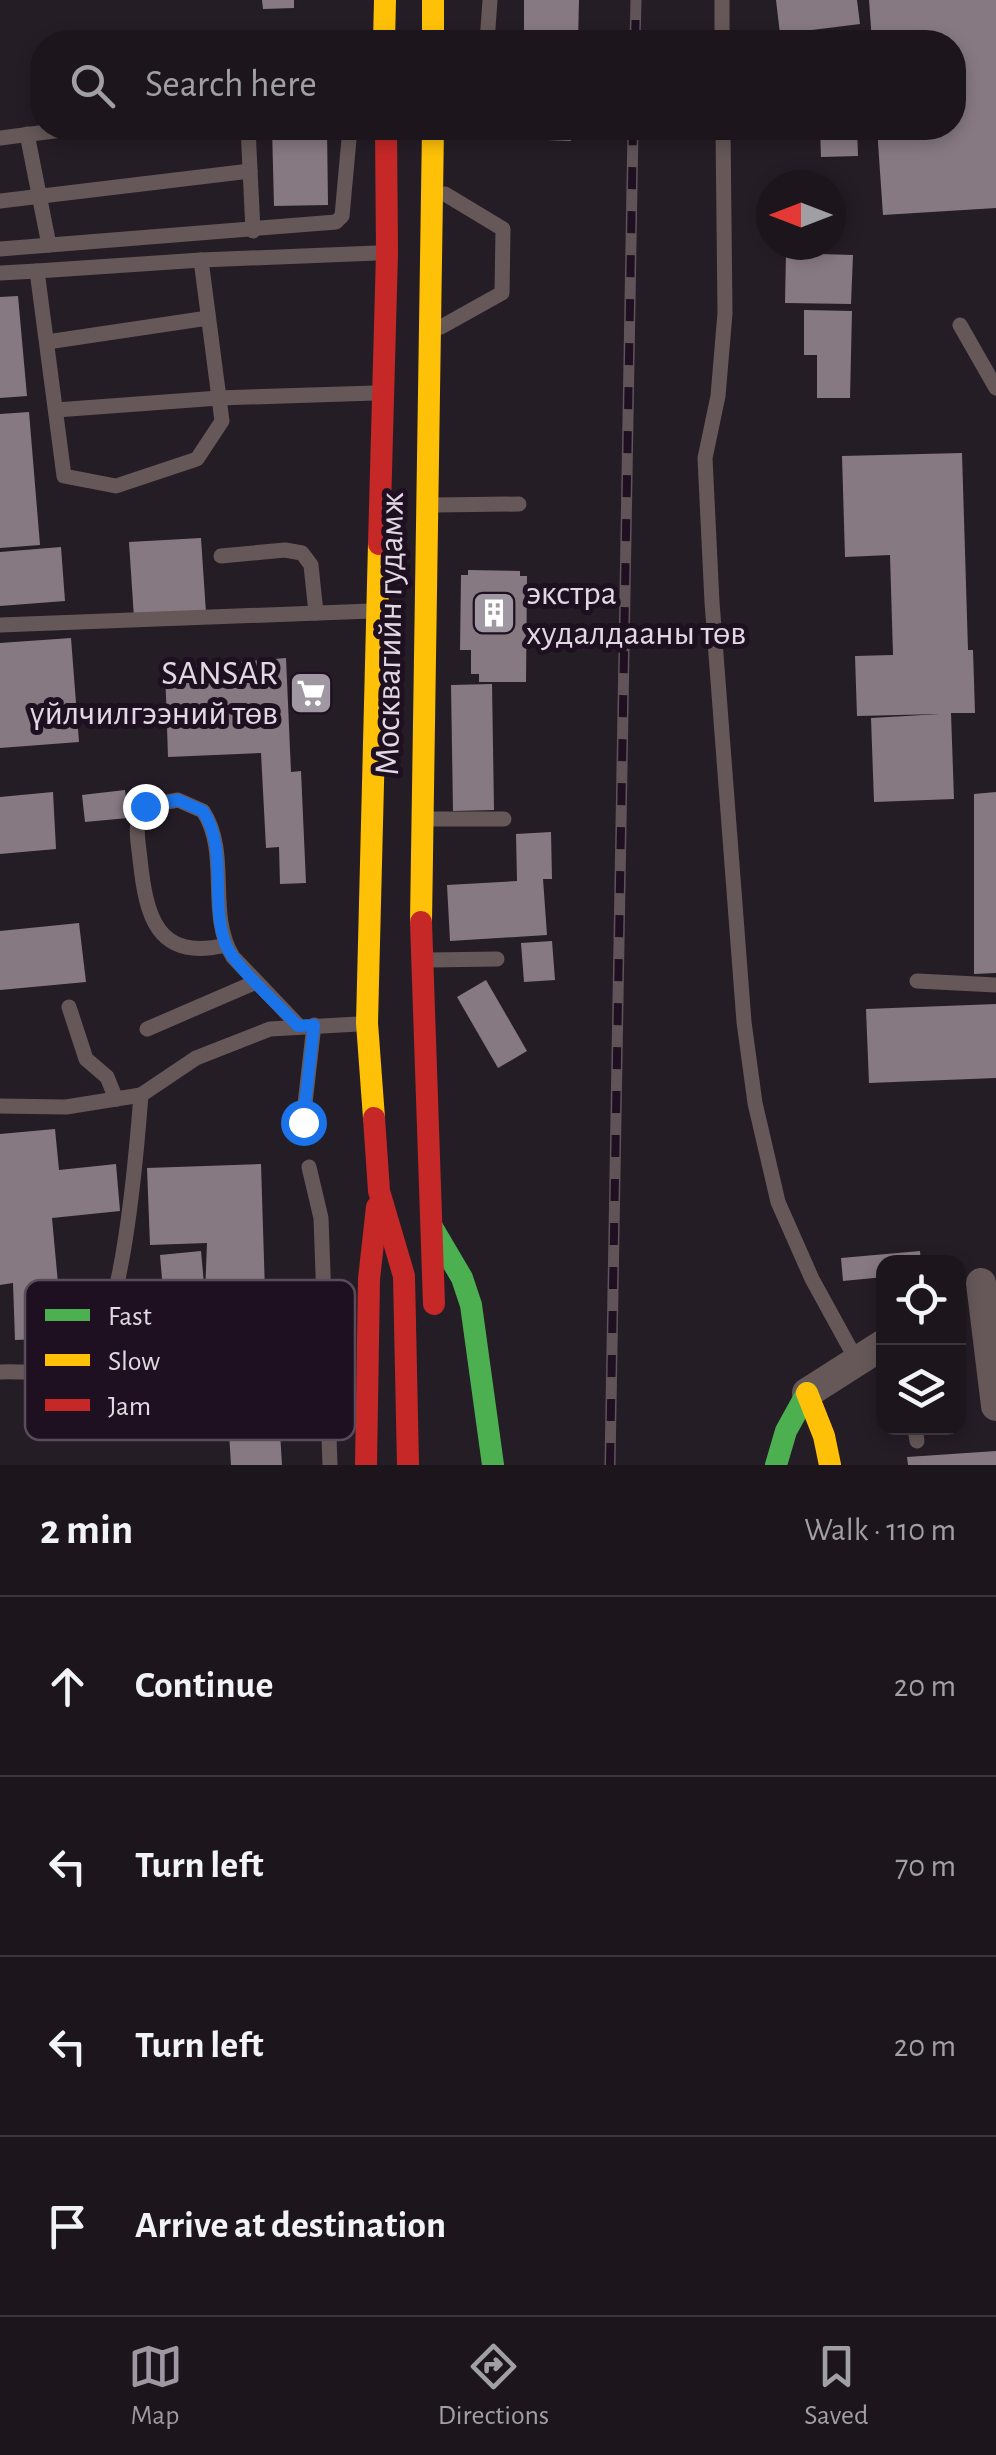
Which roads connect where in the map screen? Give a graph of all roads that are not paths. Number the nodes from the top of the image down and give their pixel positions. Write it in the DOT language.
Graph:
graph roads {
  1 [pos="385,0"];
  2 [pos="433,0"];
  3 [pos="490,0"];
  4 [pos="722,0"];
  5 [pos="384,30"];
  6 [pos="433,30"];
  7 [pos="489,30"];
  8 [pos="722,30"];
  9 [pos="27,134"];
  10 [pos="30,134"];
  11 [pos="0,138"];
  12 [pos="249,140"];
  13 [pos="349,140"];
  14 [pos="386,140"];
  15 [pos="433,140"];
  16 [pos="723,140"];
  17 [pos="250,171"];
  18 [pos="433,187"];
  19 [pos="40,198"];
  20 [pos="0,201"];
  21 [pos="252,231"];
  22 [pos="50,245"];
  23 [pos="0,249"];
  24 [pos="387,253"];
  25 [pos="201,260"];
  26 [pos="38,272"];
  27 [pos="0,274"];
  28 [pos="208,318"];
  29 [pos="960,324"];
  30 [pos="429,334"];
  31 [pos="47,342"];
  32 [pos="996,388"];
  33 [pos="384,392"];
  34 [pos="219,398"];
  35 [pos="56,410"];
  36 [pos="519,504"];
  37 [pos="426,505"];
  38 [pos="221,556"];
  39 [pos="379,611"];
  40 [pos="316,614"];
  41 [pos="0,625"];
  42 [pos="422,819"];
  43 [pos="504,820"];
  44 [pos="226,945"];
  45 [pos="497,959"];
  46 [pos="420,960"];
  47 [pos="917,981"];
  48 [pos="256,982"];
  49 [pos="996,985"];
  50 [pos="69,1007"];
  51 [pos="367,1024"];
  52 [pos="306,1025"];
  53 [pos="146,1029"];
  54 [pos="141,1095"];
  55 [pos="116,1099"];
  56 [pos="0,1106"];
  57 [pos="303,1122"];
  58 [pos="308,1166"];
  59 [pos="379,1191"];
  60 [pos="432,1227"];
  61 [pos="116,1280"];
  62 [pos="347,1280"];
  63 [pos="978,1284"];
  64 [pos="434,1326"];
  65 [pos="355,1332"];
  66 [pos="882,1345"];
  67 [pos="856,1361"];
  68 [pos="25,1371"];
  69 [pos="0,1372"];
  70 [pos="807,1393"];
  71 [pos="355,1403"];
  72 [pos="366,1404"];
  73 [pos="996,1406"];
  74 [pos="330,1440"];
  75 [pos="776,1464"];
  76 [pos="330,1465"];
  77 [pos="366,1465"];
  78 [pos="408,1465"];
  79 [pos="492,1465"];
  80 [pos="830,1465"];
  1 -- 5 [label="main road"];
  2 -- 6 [label="main road"];
  3 -- 7 [label="lane"];
  4 -- 8 [label="lane"];
  9 -- 10 [label="lane"];
  9 -- 11 [label="lane"];
  9 -- 19 [label="lane"];
  12 -- 17 [label="lane"];
  13 -- 21 [label="lane"];
  14 -- 24 [label="main road, Москвагийн гудамж"];
  15 -- 18 [label="main road, Москвагийн гудамж"];
  16 -- 67 [label="lane"];
  17 -- 19 [label="lane"];
  17 -- 21 [label="lane"];
  18 -- 30 [label="main road, Москвагийн гудамж"];
  18 -- 30 [label="lane"];
  19 -- 20 [label="lane"];
  19 -- 22 [label="lane"];
  21 -- 22 [label="lane"];
  22 -- 23 [label="lane"];
  24 -- 25 [label="lane"];
  24 -- 33 [label="main road, Москвагийн гудамж"];
  25 -- 26 [label="lane"];
  25 -- 28 [label="lane"];
  26 -- 27 [label="lane"];
  26 -- 31 [label="lane"];
  28 -- 31 [label="lane"];
  28 -- 34 [label="lane"];
  29 -- 32 [label="lane"];
  30 -- 37 [label="main road, Москвагийн гудамж"];
  31 -- 35 [label="lane"];
  33 -- 34 [label="lane"];
  33 -- 39 [label="main road, Москвагийн гудамж"];
  34 -- 35 [label="lane"];
  34 -- 35 [label="lane"];
  36 -- 37 [label="lane"];
  37 -- 42 [label="main road, Москвагийн гудамж"];
  38 -- 40 [label="lane"];
  39 -- 40 [label="lane"];
  39 -- 51 [label="main road, Москвагийн гудамж"];
  40 -- 41 [label="lane"];
  42 -- 43 [label="lane"];
  42 -- 46 [label="main road, Москвагийн гудамж"];
  44 -- 44 [label="lane"];
  44 -- 48 [label="lane"];
  45 -- 46 [label="lane"];
  46 -- 60 [label="main road, Москвагийн гудамж"];
  47 -- 49 [label="lane"];
  48 -- 52 [label="lane"];
  48 -- 53 [label="lane"];
  50 -- 55 [label="lane"];
  51 -- 52 [label="lane"];
  51 -- 59 [label="main road, Москвагийн гудамж"];
  52 -- 54 [label="lane"];
  52 -- 57 [label="lane"];
  54 -- 55 [label="lane"];
  54 -- 61 [label="lane"];
  55 -- 56 [label="lane"];
  58 -- 62 [label="lane"];
  59 -- 62 [label="main road"];
  59 -- 78 [label="main road"];
  60 -- 64 [label="main road, Москвагийн гудамж"];
  60 -- 79 [label="main road"];
  63 -- 73 [label="street"];
  65 -- 72 [label="main road"];
  66 -- 67 [label="street"];
  67 -- 70 [label="street"];
  68 -- 69 [label="lane"];
  70 -- 75 [label="main road"];
  70 -- 80 [label="main road"];
  71 -- 72 [label="lane"];
  72 -- 77 [label="main road"];
  74 -- 76 [label="lane"];
}
